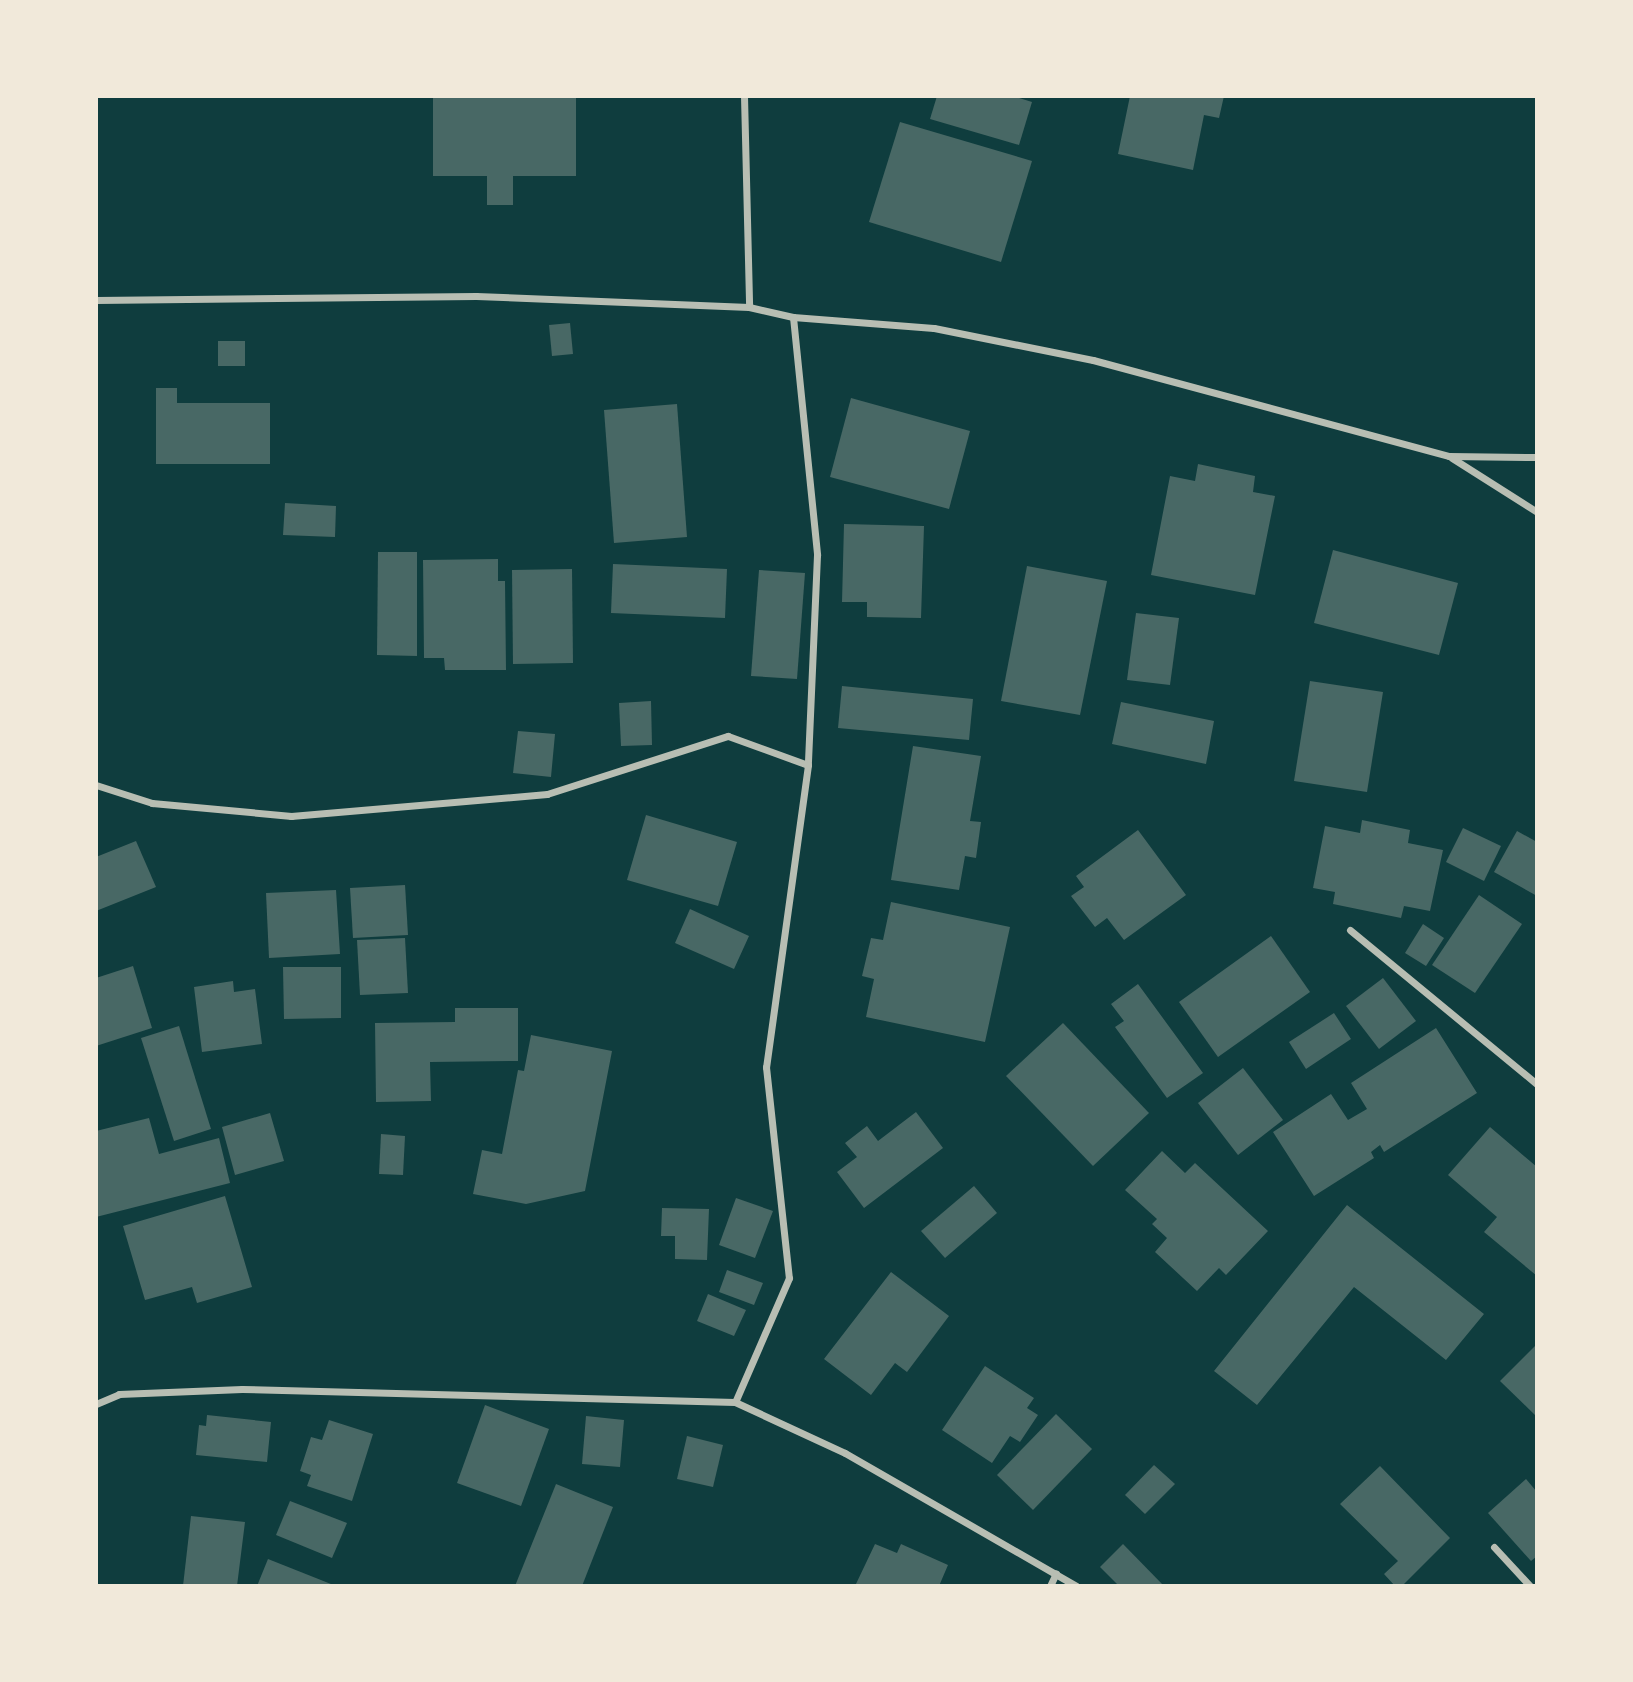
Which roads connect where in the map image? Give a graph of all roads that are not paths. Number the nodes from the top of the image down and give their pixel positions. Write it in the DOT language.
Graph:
graph roads {
  1 [pos="744,96"];
  2 [pos="96,300"];
  3 [pos="749,307"];
  4 [pos="793,317"];
  5 [pos="1449,456"];
  6 [pos="1537,457"];
  7 [pos="1537,512"];
  8 [pos="808,765"];
  9 [pos="96,785"];
  10 [pos="1350,930"];
  11 [pos="1537,1084"];
  12 [pos="735,1402"];
  13 [pos="96,1404"];
  14 [pos="1494,1547"];
  15 [pos="1056,1573"];
  16 [pos="1050,1586"];
  17 [pos="1076,1586"];
  18 [pos="1530,1586"];
  1 -- 3 [label="street"];
  2 -- 3 [label="street"];
  3 -- 4 [label="street"];
  4 -- 5 [label="street"];
  4 -- 8 [label="street"];
  5 -- 6 [label="street"];
  5 -- 7 [label="street"];
  8 -- 9 [label="street"];
  8 -- 12 [label="street"];
  10 -- 11 [label="street"];
  12 -- 13 [label="street"];
  12 -- 15 [label="street"];
  14 -- 18 [label="street"];
  15 -- 16 [label="street"];
  15 -- 17 [label="street"];
}
